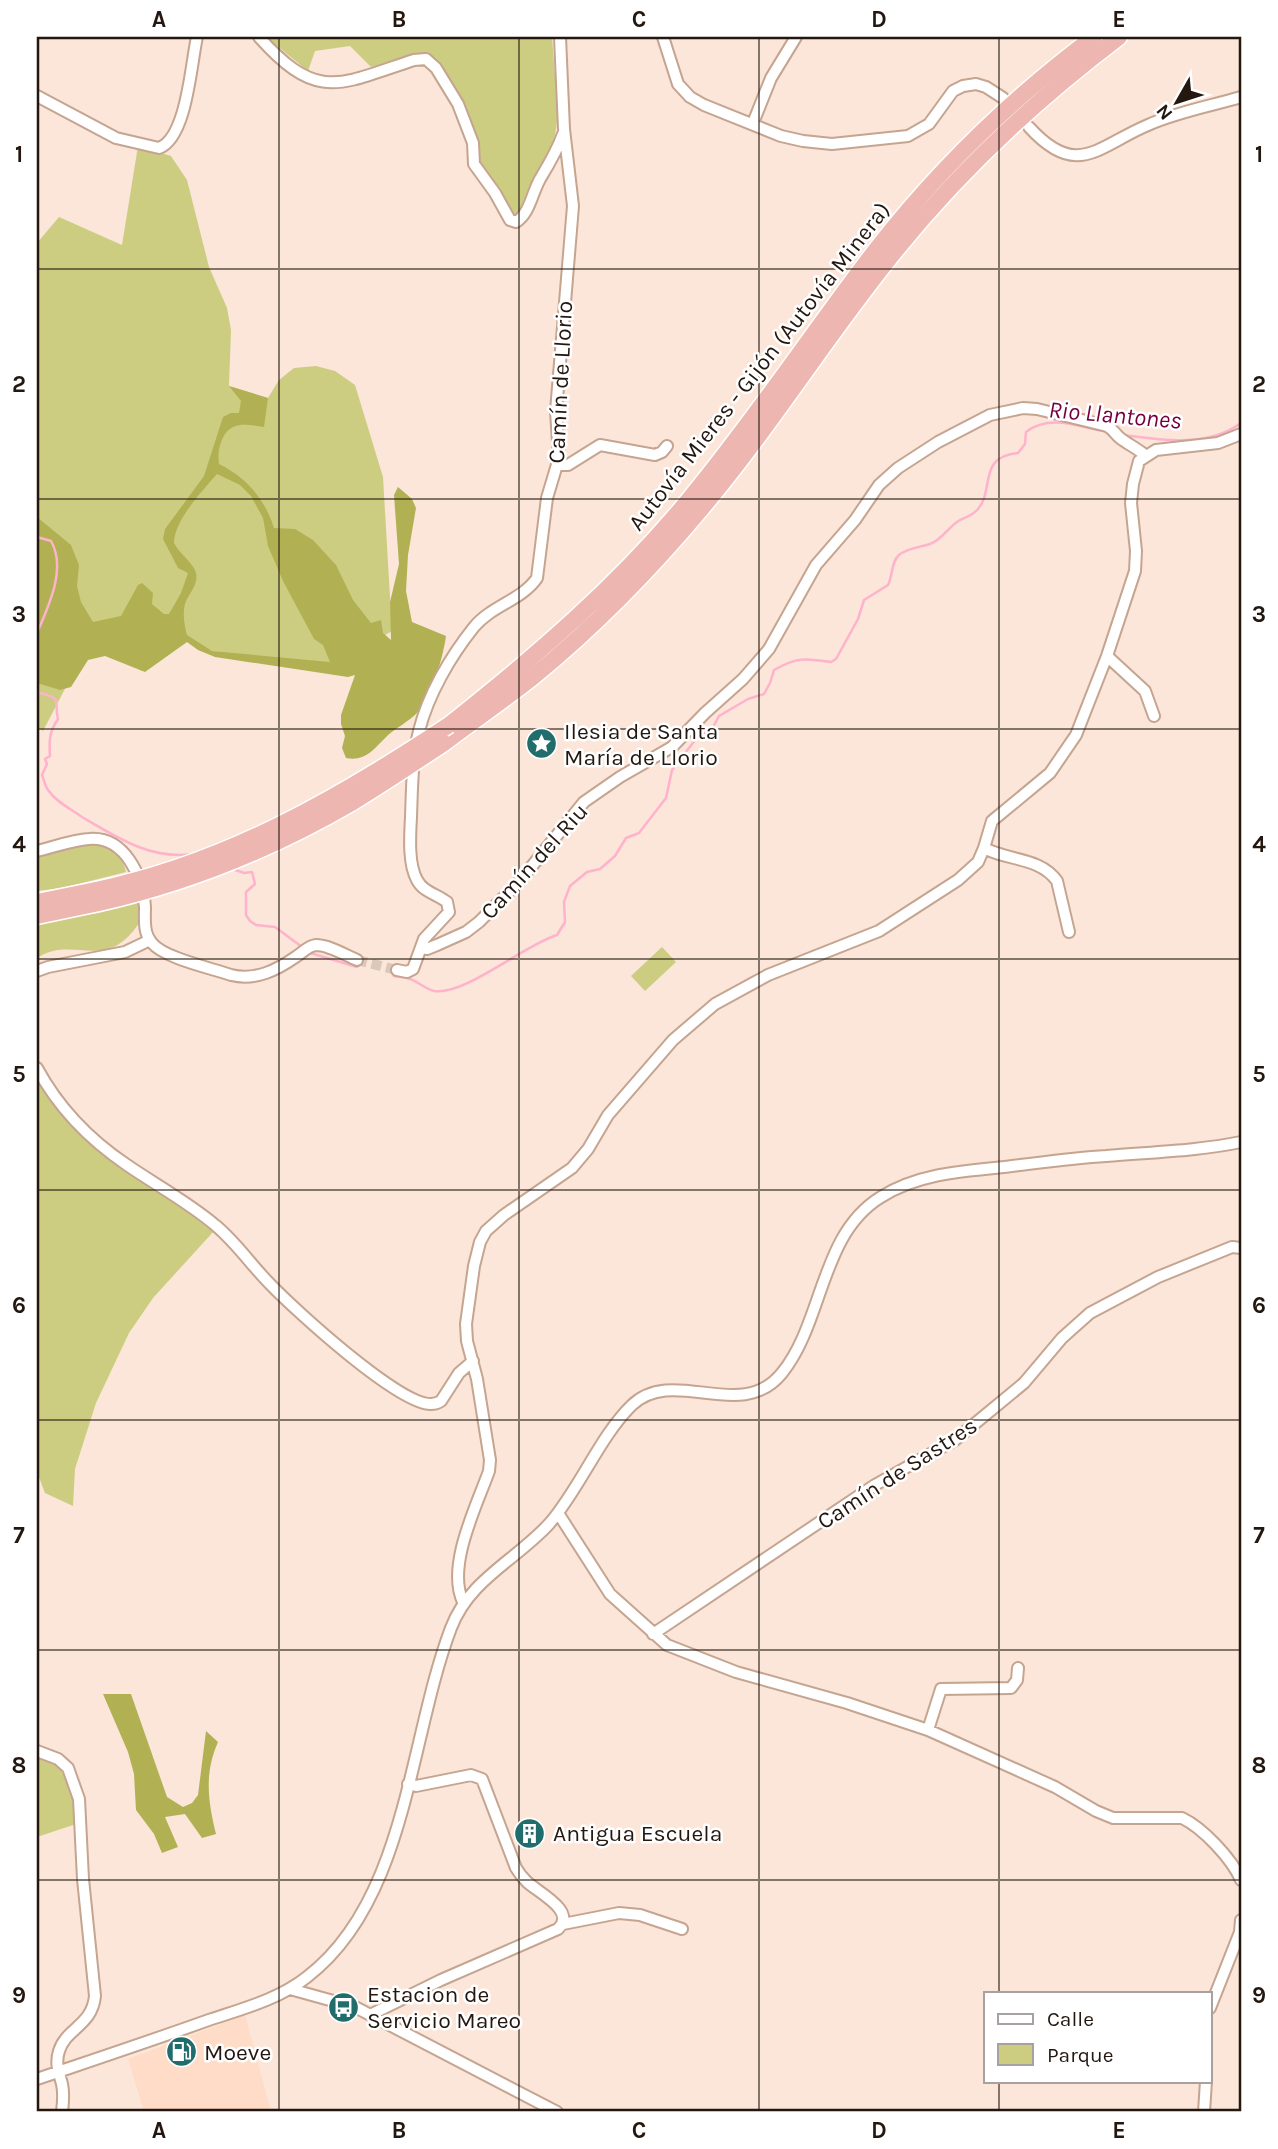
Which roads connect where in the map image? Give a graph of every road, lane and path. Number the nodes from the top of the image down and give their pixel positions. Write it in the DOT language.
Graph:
graph roads {
  1 [pos="197,37"];
  2 [pos="259,37"];
  3 [pos="560,37"];
  4 [pos="663,37"];
  5 [pos="796,37"];
  6 [pos="1094,37"];
  7 [pos="1119,37"];
  8 [pos="37,96"];
  9 [pos="1241,97"];
  10 [pos="1003,98"];
  11 [pos="752,123"];
  12 [pos="1029,127"];
  13 [pos="565,129"];
  14 [pos="1241,434"];
  15 [pos="667,446"];
  16 [pos="1146,456"];
  17 [pos="558,465"];
  18 [pos="1107,656"];
  19 [pos="1154,716"];
  20 [pos="984,848"];
  21 [pos="37,851"];
  22 [pos="97,896"];
  23 [pos="37,902"];
  24 [pos="37,916"];
  25 [pos="1069,932"];
  26 [pos="150,940"];
  27 [pos="421,948"];
  28 [pos="357,960"];
  29 [pos="397,970"];
  30 [pos="37,971"];
  31 [pos="37,1068"];
  32 [pos="1241,1142"];
  33 [pos="1241,1248"];
  34 [pos="473,1362"];
  35 [pos="558,1513"];
  36 [pos="463,1602"];
  37 [pos="653,1634"];
  38 [pos="1018,1668"];
  39 [pos="928,1730"];
  40 [pos="37,1751"];
  41 [pos="408,1784"];
  42 [pos="1241,1880"];
  43 [pos="1241,1920"];
  44 [pos="563,1924"];
  45 [pos="682,1928"];
  46 [pos="290,1989"];
  47 [pos="1212,2003"];
  48 [pos="370,2015"];
  49 [pos="57,2072"];
  50 [pos="37,2079"];
  51 [pos="1206,2082"];
  52 [pos="62,2112"];
  53 [pos="557,2112"];
  54 [pos="1205,2112"];
  1 -- 8 [label="street"];
  2 -- 13 [label="street"];
  3 -- 13 [label="street, Camín de Llorio"];
  4 -- 11 [label="street"];
  5 -- 11 [label="street"];
  6 -- 22 [label="highway, Autovía Mieres - Gijón (Autovía Minera), bridge"];
  7 -- 22 [label="highway, Autovía Mieres - Gijón (Autovía Minera), bridge"];
  9 -- 12 [label="street"];
  10 -- 11 [label="street"];
  13 -- 17 [label="street, Camín de Llorio"];
  14 -- 16 [label="street"];
  15 -- 17 [label="street"];
  16 -- 18 [label="street"];
  16 -- 27 [label="street, Camín del Riu"];
  17 -- 27 [label="street, Camín de Llorio"];
  18 -- 19 [label="street"];
  18 -- 20 [label="street"];
  20 -- 25 [label="street"];
  20 -- 34 [label="street"];
  21 -- 26 [label="street"];
  22 -- 23 [label="highway, Autovía Mieres - Gijón (Autovía Minera)"];
  22 -- 24 [label="highway"];
  26 -- 28 [label="street"];
  26 -- 30 [label="street"];
  27 -- 29 [label="street, Camín de Llorio"];
  31 -- 34 [label="street"];
  32 -- 35 [label="street"];
  33 -- 37 [label="street, Camín de Sastres"];
  34 -- 36 [label="street"];
  35 -- 36 [label="street"];
  35 -- 37 [label="street"];
  36 -- 41 [label="street"];
  37 -- 39 [label="street"];
  38 -- 39 [label="street"];
  39 -- 42 [label="street"];
  40 -- 49 [label="street"];
  41 -- 44 [label="street"];
  41 -- 46 [label="street"];
  43 -- 47 [label="street"];
  44 -- 45 [label="street"];
  44 -- 48 [label="street"];
  46 -- 48 [label="street"];
  46 -- 49 [label="street"];
  48 -- 53 [label="street"];
  49 -- 50 [label="street"];
  49 -- 52 [label="street"];
  51 -- 54 [label="street"];
}
